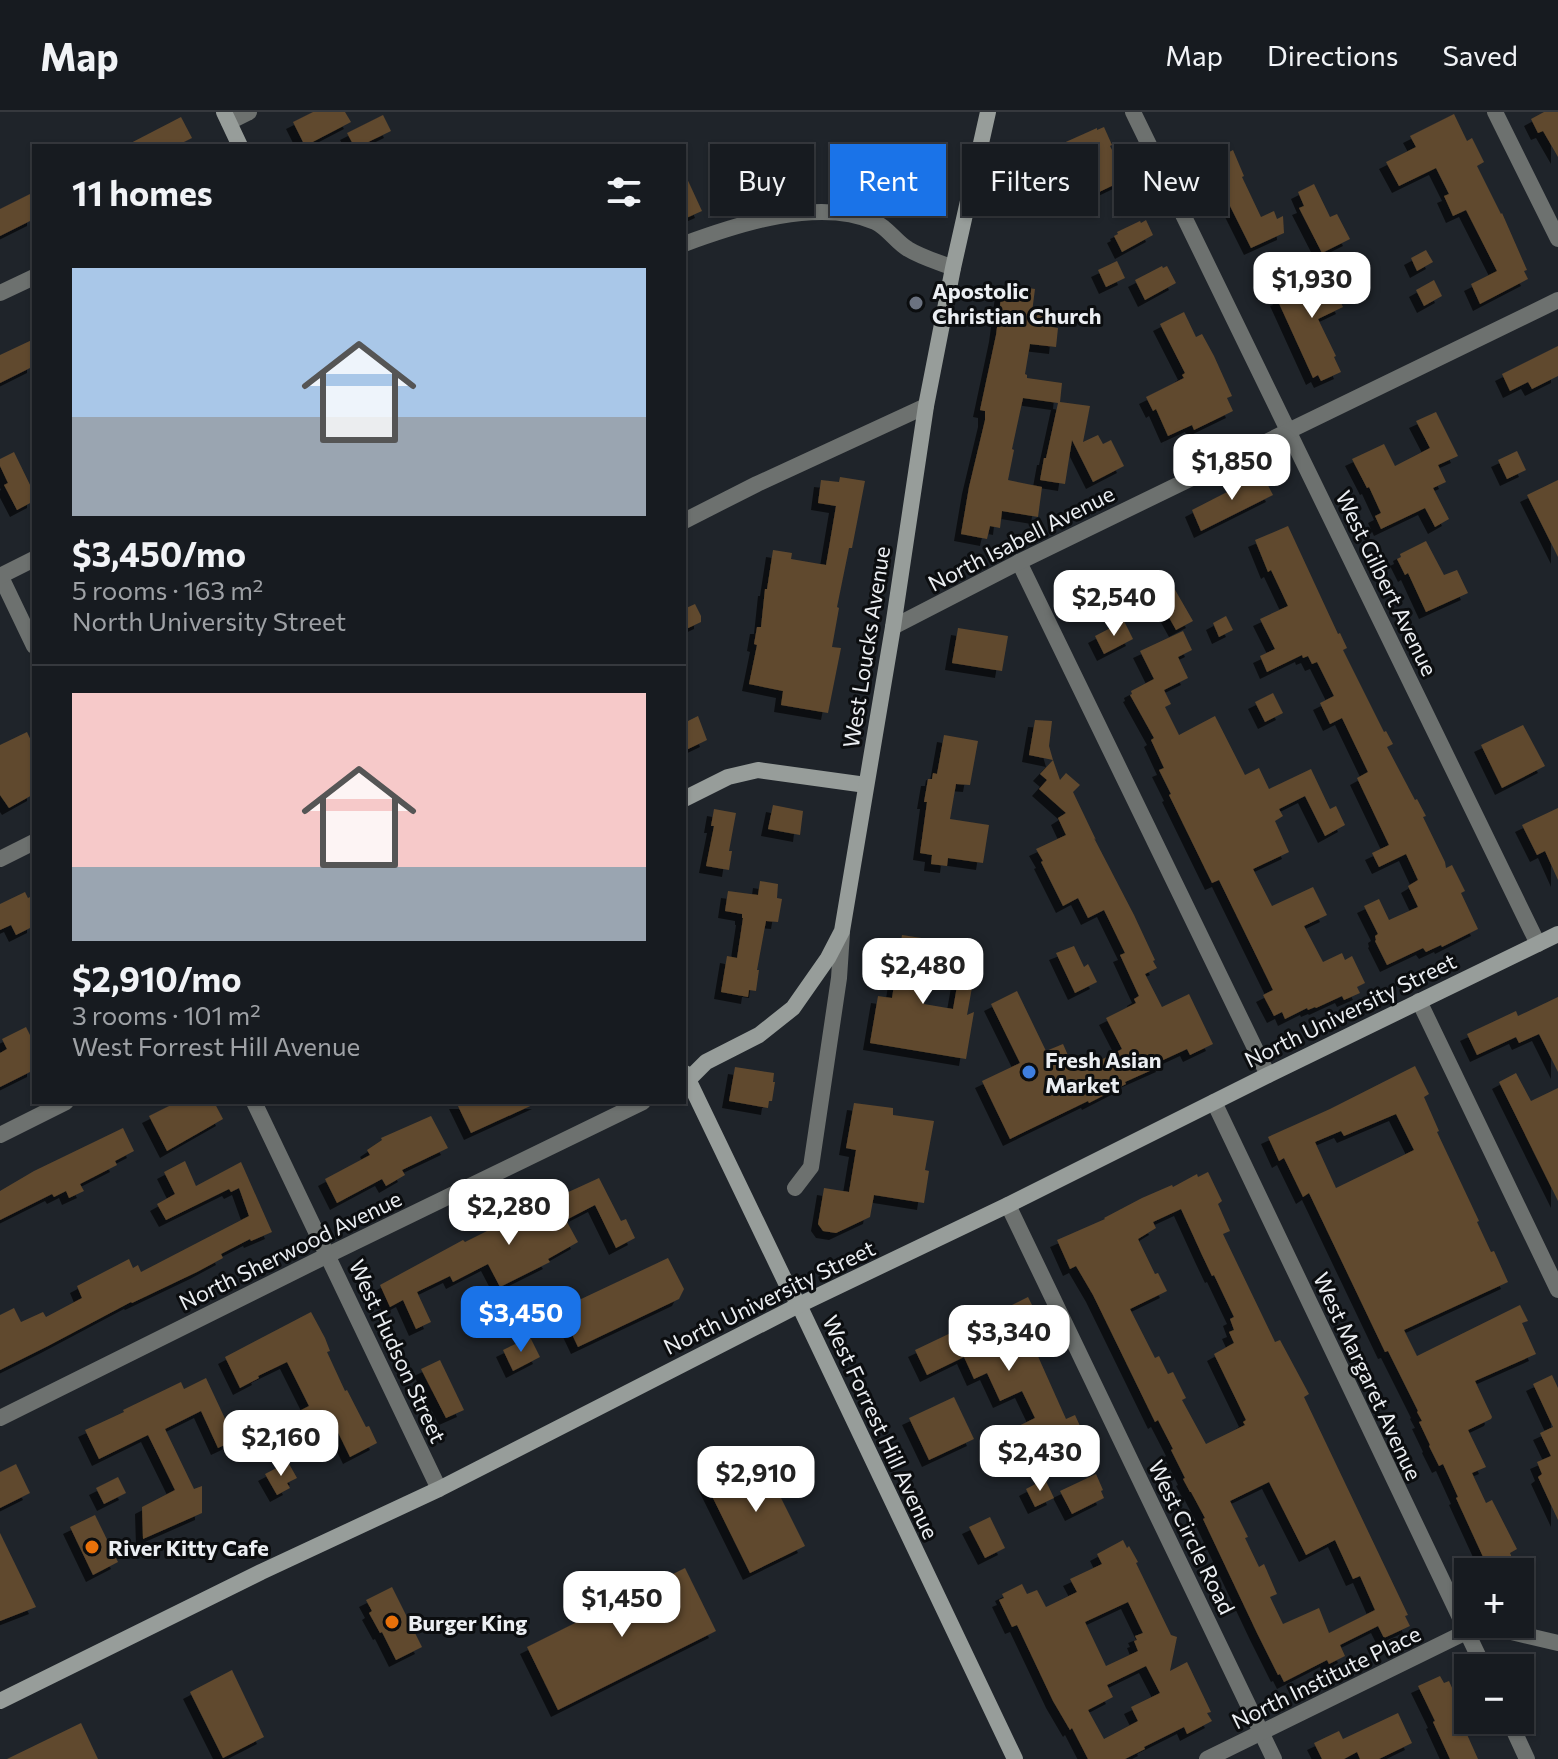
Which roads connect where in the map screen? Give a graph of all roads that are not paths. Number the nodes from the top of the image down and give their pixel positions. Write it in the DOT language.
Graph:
graph roads {
  1 [pos="249,112"];
  2 [pos="988,112"];
  3 [pos="1133,112"];
  4 [pos="1495,112"];
  5 [pos="227,117"];
  6 [pos="239,144"];
  7 [pos="1558,239"];
  8 [pos="686,243"];
  9 [pos="953,268"];
  10 [pos="32,278"];
  11 [pos="0,293"];
  12 [pos="1558,300"];
  13 [pos="926,406"];
  14 [pos="1289,431"];
  15 [pos="686,520"];
  16 [pos="32,560"];
  17 [pos="1019,562"];
  18 [pos="0,576"];
  19 [pos="893,627"];
  20 [pos="32,642"];
  21 [pos="866,785"];
  22 [pos="686,798"];
  23 [pos="32,843"];
  24 [pos="0,859"];
  25 [pos="842,931"];
  26 [pos="1558,934"];
  27 [pos="1538,944"];
  28 [pos="1419,1001"];
  29 [pos="1268,1075"];
  30 [pos="686,1077"];
  31 [pos="686,1080"];
  32 [pos="1214,1102"];
  33 [pos="62,1104"];
  34 [pos="255,1104"];
  35 [pos="639,1104"];
  36 [pos="0,1135"];
  37 [pos="795,1188"];
  38 [pos="1008,1205"];
  39 [pos="328,1255"];
  40 [pos="1558,1290"];
  41 [pos="799,1305"];
  42 [pos="0,1418"];
  43 [pos="439,1489"];
  44 [pos="1454,1607"];
  45 [pos="1534,1637"];
  46 [pos="1454,1638"];
  47 [pos="1558,1643"];
  48 [pos="0,1701"];
  49 [pos="1261,1733"];
  50 [pos="1515,1734"];
  51 [pos="1015,1759"];
  52 [pos="1207,1759"];
  53 [pos="1274,1759"];
  54 [pos="1527,1759"];
  1 -- 5 [label="street"];
  2 -- 9 [label="main road, West Loucks Avenue"];
  3 -- 14 [label="street, West Gilbert Avenue"];
  4 -- 7 [label="street"];
  5 -- 6 [label="main road"];
  8 -- 9 [label="street"];
  9 -- 13 [label="main road, West Loucks Avenue"];
  10 -- 11 [label="street"];
  12 -- 14 [label="street, North Isabell Avenue"];
  13 -- 15 [label="street"];
  13 -- 19 [label="main road, West Loucks Avenue"];
  14 -- 17 [label="street, North Isabell Avenue"];
  14 -- 27 [label="street, West Gilbert Avenue"];
  16 -- 18 [label="street"];
  17 -- 19 [label="street, North Isabell Avenue"];
  17 -- 29 [label="street"];
  18 -- 20 [label="street"];
  19 -- 21 [label="main road, West Loucks Avenue"];
  21 -- 22 [label="main road"];
  21 -- 25 [label="main road, West Loucks Avenue"];
  23 -- 24 [label="street"];
  25 -- 30 [label="main road"];
  25 -- 37 [label="street, West Loucks Avenue"];
  26 -- 27 [label="main road, North University Street"];
  27 -- 28 [label="main road, North University Street"];
  28 -- 29 [label="main road, North University Street"];
  28 -- 40 [label="street"];
  29 -- 32 [label="main road, North University Street"];
  31 -- 41 [label="main road, West Forrest Hill Avenue"];
  32 -- 38 [label="main road, North University Street"];
  32 -- 44 [label="street, West Margaret Avenue"];
  33 -- 36 [label="street"];
  34 -- 39 [label="street, West Hudson Street"];
  35 -- 39 [label="street, North Sherwood Avenue"];
  38 -- 41 [label="main road, North University Street"];
  38 -- 49 [label="street, West Circle Road"];
  39 -- 42 [label="street, North Sherwood Avenue"];
  39 -- 43 [label="street, West Hudson Street"];
  41 -- 43 [label="main road, North University Street"];
  41 -- 51 [label="main road, West Forrest Hill Avenue"];
  43 -- 48 [label="main road, North University Street"];
  45 -- 47 [label="street, North Institute Place"];
  46 -- 49 [label="street, North Institute Place"];
  49 -- 52 [label="street, North Institute Place"];
  49 -- 53 [label="street, West Circle Road"];
  50 -- 54 [label="street"];
}
